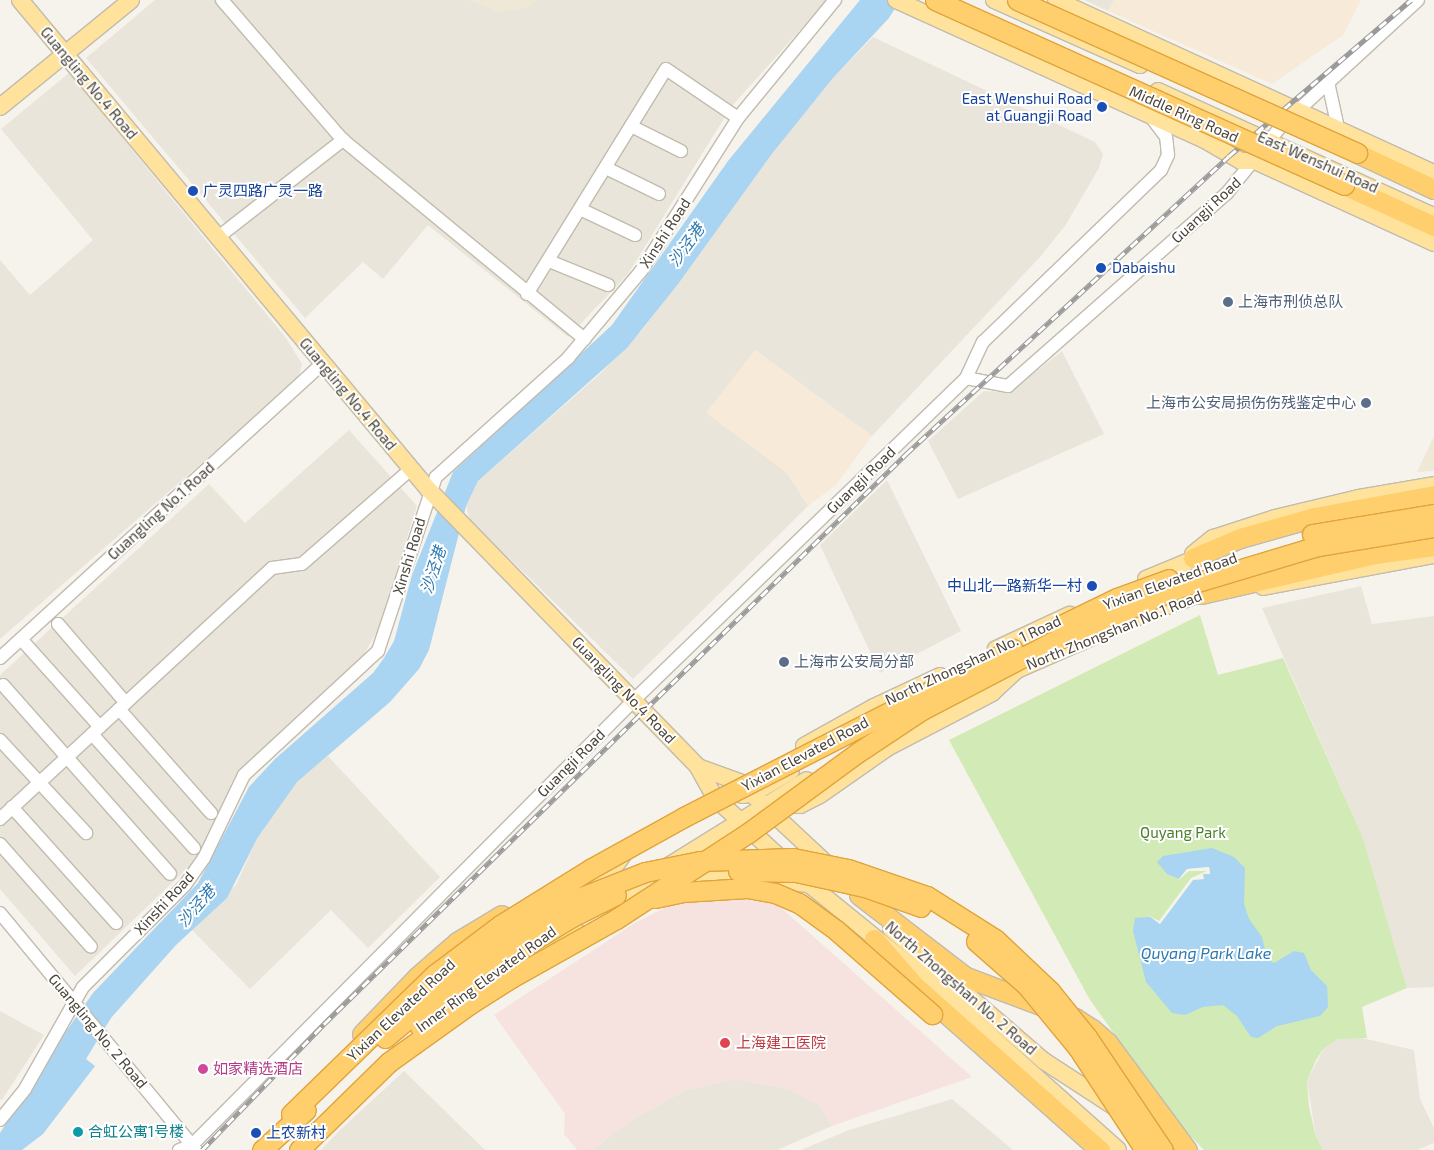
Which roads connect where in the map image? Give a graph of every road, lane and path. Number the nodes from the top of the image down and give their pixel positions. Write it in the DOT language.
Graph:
graph roads {
  1 [pos="20,0"];
  2 [pos="131,0"];
  3 [pos="222,0"];
  4 [pos="836,0"];
  5 [pos="956,0"];
  6 [pos="994,0"];
  7 [pos="1017,0"];
  8 [pos="1027,0"];
  9 [pos="1056,0"];
  10 [pos="1418,0"];
  11 [pos="901,2"];
  12 [pos="929,4"];
  13 [pos="1037,28"];
  14 [pos="990,43"];
  15 [pos="64,54"];
  16 [pos="1328,82"];
  17 [pos="0,108"];
  18 [pos="1298,109"];
  19 [pos="1150,116"];
  20 [pos="738,118"];
  21 [pos="631,126"];
  22 [pos="1281,126"];
  23 [pos="1338,128"];
  24 [pos="343,140"];
  25 [pos="1269,141"];
  26 [pos="681,151"];
  27 [pos="1255,161"];
  28 [pos="606,168"];
  29 [pos="1434,173"];
  30 [pos="1434,188"];
  31 [pos="659,194"];
  32 [pos="1434,198"];
  33 [pos="580,209"];
  34 [pos="1434,216"];
  35 [pos="1434,226"];
  36 [pos="635,235"];
  37 [pos="217,238"];
  38 [pos="1434,243"];
  39 [pos="549,261"];
  40 [pos="608,285"];
  41 [pos="527,294"];
  42 [pos="584,339"];
  43 [pos="322,364"];
  44 [pos="966,378"];
  45 [pos="411,468"];
  46 [pos="1434,485"];
  47 [pos="432,494"];
  48 [pos="1434,495"];
  49 [pos="1434,505"];
  50 [pos="1434,514"];
  51 [pos="1434,527"];
  52 [pos="1434,534"];
  53 [pos="1434,546"];
  54 [pos="1434,555"];
  55 [pos="1188,560"];
  56 [pos="1201,594"];
  57 [pos="58,624"];
  58 [pos="21,639"];
  59 [pos="0,658"];
  60 [pos="923,684"];
  61 [pos="3,685"];
  62 [pos="634,700"];
  63 [pos="122,706"];
  64 [pos="96,730"];
  65 [pos="0,740"];
  66 [pos="65,758"];
  67 [pos="698,767"];
  68 [pos="789,772"];
  69 [pos="743,780"];
  70 [pos="39,783"];
  71 [pos="752,794"];
  72 [pos="715,798"];
  73 [pos="766,806"];
  74 [pos="12,807"];
  75 [pos="211,813"];
  76 [pos="0,819"];
  77 [pos="740,822"];
  78 [pos="86,833"];
  79 [pos="634,838"];
  80 [pos="0,844"];
  81 [pos="194,848"];
  82 [pos="170,874"];
  83 [pos="809,884"];
  84 [pos="859,895"];
  85 [pos="0,913"];
  86 [pos="116,922"];
  87 [pos="874,939"];
  88 [pos="91,947"];
  89 [pos="527,949"];
  90 [pos="77,1006"];
  91 [pos="0,1120"];
  92 [pos="194,1148"];
  93 [pos="180,1150"];
  94 [pos="255,1150"];
  95 [pos="261,1150"];
  96 [pos="287,1150"];
  97 [pos="299,1150"];
  98 [pos="310,1150"];
  99 [pos="1086,1150"];
  100 [pos="1100,1150"];
  101 [pos="1118,1150"];
  102 [pos="1145,1150"];
  103 [pos="1163,1150"];
  104 [pos="1172,1150"];
  105 [pos="1187,1150"];
  1 -- 15 [label="main road, Guangling No.4 Road"];
  2 -- 15 [label="main road"];
  3 -- 24 [label="street"];
  4 -- 20 [label="street, Xinshi Road"];
  5 -- 13 [label="main road, East Wenshui Road"];
  6 -- 13 [label="main road, East Wenshui Road"];
  7 -- 30 [label="highway, bridge"];
  8 -- 13 [label="main road"];
  9 -- 18 [label="main road"];
  10 -- 16 [label="street"];
  11 -- 12 [label="main road, East Wenshui Road"];
  12 -- 14 [label="main road, East Wenshui Road"];
  12 -- 35 [label="highway, Middle Ring Road, bridge"];
  13 -- 14 [label="main road"];
  13 -- 22 [label="main road, East Wenshui Road"];
  13 -- 25 [label="main road, East Wenshui Road"];
  14 -- 19 [label="main road, East Wenshui Road"];
  15 -- 17 [label="main road"];
  15 -- 37 [label="main road, Guangling No.4 Road"];
  16 -- 18 [label="street"];
  16 -- 23 [label="street"];
  18 -- 22 [label="street"];
  18 -- 23 [label="main road"];
  19 -- 27 [label="main road, East Wenshui Road"];
  19 -- 44 [label="street, Guangji Road"];
  20 -- 21 [label="street"];
  20 -- 42 [label="street, Xinshi Road"];
  21 -- 26 [label="street"];
  21 -- 28 [label="street"];
  22 -- 25 [label="street"];
  22 -- 32 [label="main road, East Wenshui Road"];
  23 -- 29 [label="main road"];
  24 -- 37 [label="street"];
  24 -- 41 [label="street"];
  25 -- 27 [label="street"];
  25 -- 34 [label="main road, East Wenshui Road"];
  27 -- 38 [label="main road, East Wenshui Road"];
  27 -- 44 [label="street, Guangji Road"];
  28 -- 31 [label="street"];
  28 -- 33 [label="street"];
  33 -- 36 [label="street"];
  33 -- 39 [label="street"];
  37 -- 43 [label="main road, Guangling No.4 Road"];
  39 -- 40 [label="street"];
  39 -- 41 [label="street"];
  41 -- 42 [label="street"];
  42 -- 47 [label="street, Xinshi Road"];
  43 -- 45 [label="main road, Guangling No.4 Road"];
  43 -- 58 [label="street, Guangling No.1 Road"];
  44 -- 62 [label="street, Guangji Road"];
  45 -- 47 [label="main road, Guangling No.4 Road"];
  45 -- 63 [label="street"];
  46 -- 55 [label="main road"];
  47 -- 62 [label="main road, Guangling No.4 Road"];
  47 -- 90 [label="street, Xinshi Road"];
  48 -- 55 [label="highway"];
  49 -- 55 [label="main road, North Zhongshan No. 1 Road"];
  50 -- 95 [label="highway, Yixian Elevated Road, bridge"];
  51 -- 97 [label="highway, Yixian Elevated Road, bridge"];
  52 -- 56 [label="main road, North Zhongshan No.1 Road"];
  53 -- 56 [label="highway"];
  54 -- 56 [label="main road"];
  55 -- 60 [label="main road, North Zhongshan No. 1 Road"];
  56 -- 73 [label="main road, North Zhongshan No.1 Road"];
  57 -- 63 [label="street"];
  58 -- 59 [label="street, Guangling No.1 Road"];
  58 -- 64 [label="street"];
  60 -- 68 [label="main road"];
  60 -- 69 [label="main road, North Zhongshan No. 1 Road"];
  61 -- 66 [label="street"];
  62 -- 67 [label="main road, Guangling No.4 Road"];
  62 -- 92 [label="street, Guangji Road"];
  63 -- 64 [label="street"];
  63 -- 75 [label="street"];
  64 -- 66 [label="street"];
  64 -- 81 [label="street"];
  65 -- 70 [label="street"];
  66 -- 70 [label="street"];
  66 -- 82 [label="street"];
  67 -- 69 [label="main road"];
  67 -- 72 [label="main road, North Zhongshan No. 2 Road"];
  68 -- 69 [label="main road"];
  68 -- 71 [label="main road"];
  69 -- 71 [label="main road, North Zhongshan No. 2 Road"];
  69 -- 72 [label="main road, North Zhongshan No. 1 Road"];
  70 -- 74 [label="street"];
  70 -- 78 [label="street"];
  71 -- 72 [label="main road"];
  71 -- 73 [label="main road, North Zhongshan No. 2 Road"];
  72 -- 77 [label="main road, North Zhongshan No. 2 Road"];
  72 -- 79 [label="main road, North Zhongshan No. 1 Road"];
  73 -- 77 [label="main road"];
  73 -- 84 [label="main road, North Zhongshan No. 2 Road"];
  74 -- 76 [label="street"];
  74 -- 86 [label="street"];
  77 -- 83 [label="main road, North Zhongshan No. 2 Road"];
  77 -- 89 [label="main road"];
  79 -- 94 [label="highway, bridge"];
  80 -- 88 [label="street"];
  83 -- 87 [label="main road, North Zhongshan No. 2 Road"];
  83 -- 89 [label="main road"];
  84 -- 104 [label="main road, North Zhongshan No. 2 Road"];
  84 -- 105 [label="highway"];
  85 -- 90 [label="street, Guangling No. 2 Road"];
  87 -- 100 [label="highway"];
  87 -- 101 [label="main road, North Zhongshan No. 2 Road"];
  89 -- 96 [label="highway, Inner Ring Elevated Road, bridge"];
  89 -- 98 [label="main road"];
  89 -- 99 [label="highway, bridge"];
  89 -- 102 [label="highway, Inner Ring Elevated Road, bridge"];
  90 -- 91 [label="street, Xinshi Road"];
  90 -- 92 [label="street, Guangling No. 2 Road"];
  92 -- 93 [label="street, Guangji Road"];
  95 -- 103 [label="highway, Inner Ring Elevated Road, bridge"];
}
